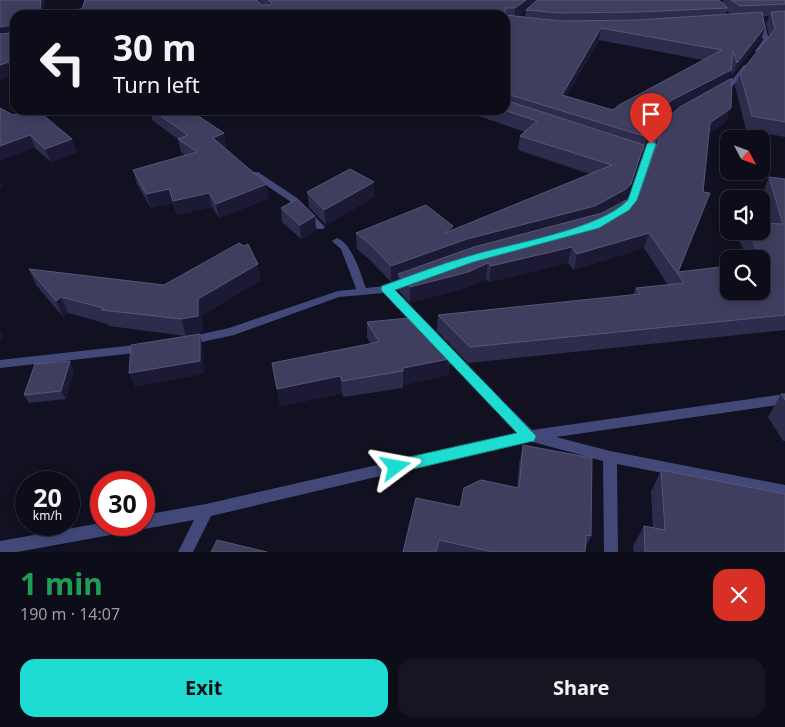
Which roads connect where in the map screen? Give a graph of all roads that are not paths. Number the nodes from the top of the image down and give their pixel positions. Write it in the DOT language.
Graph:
graph roads {
  1 [pos="761,21"];
  2 [pos="713,94"];
  3 [pos="680,112"];
  4 [pos="255,174"];
  5 [pos="618,212"];
  6 [pos="320,226"];
  7 [pos="337,241"];
  8 [pos="423,276"];
  9 [pos="386,289"];
  10 [pos="362,291"];
  11 [pos="178,343"];
  12 [pos="151,348"];
  13 [pos="0,364"];
  14 [pos="785,399"];
  15 [pos="529,436"];
  16 [pos="610,457"];
  17 [pos="785,491"];
  18 [pos="206,511"];
  19 [pos="155,520"];
  20 [pos="90,532"];
  21 [pos="0,548"];
  22 [pos="185,552"];
  23 [pos="611,552"];
  1 -- 2 [label="street"];
  3 -- 5 [label="street"];
  4 -- 6 [label="street"];
  7 -- 10 [label="street"];
  8 -- 9 [label="street"];
  9 -- 10 [label="street"];
  9 -- 15 [label="street"];
  10 -- 11 [label="street"];
  12 -- 13 [label="street"];
  14 -- 15 [label="street"];
  15 -- 16 [label="street"];
  15 -- 18 [label="street"];
  16 -- 17 [label="street"];
  16 -- 23 [label="street"];
  18 -- 19 [label="street"];
  18 -- 22 [label="street"];
  20 -- 21 [label="street"];
}
